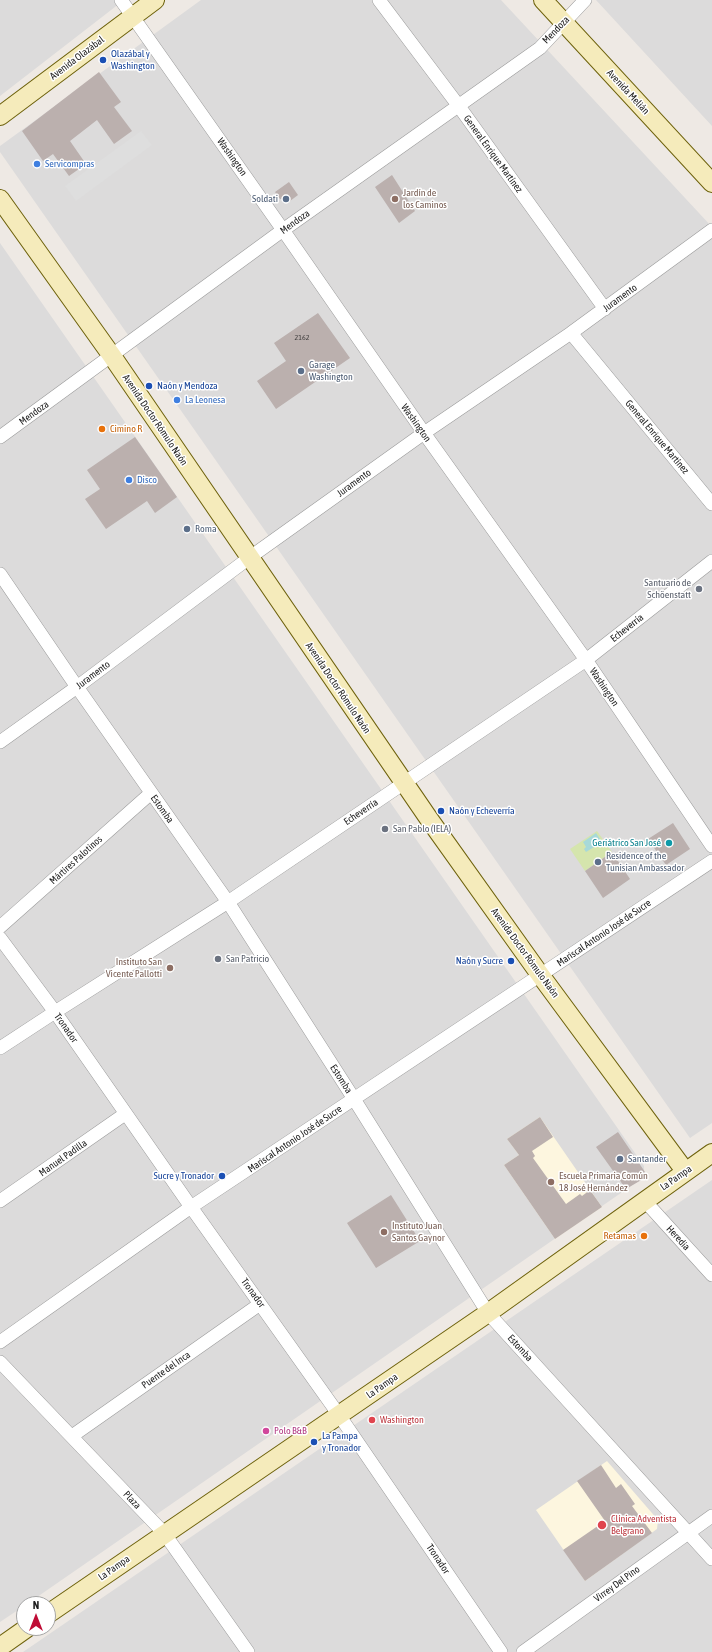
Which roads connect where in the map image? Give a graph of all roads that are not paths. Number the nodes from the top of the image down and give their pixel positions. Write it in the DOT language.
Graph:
graph roads {
  1 [pos="121,0"];
  2 [pos="155,0"];
  3 [pos="379,0"];
  4 [pos="543,0"];
  5 [pos="585,0"];
  6 [pos="132,16"];
  7 [pos="564,22"];
  8 [pos="458,105"];
  9 [pos="0,116"];
  10 [pos="712,183"];
  11 [pos="0,199"];
  12 [pos="283,230"];
  13 [pos="712,230"];
  14 [pos="605,309"];
  15 [pos="571,333"];
  16 [pos="112,356"];
  17 [pos="424,433"];
  18 [pos="0,437"];
  19 [pos="712,504"];
  20 [pos="250,558"];
  21 [pos="712,561"];
  22 [pos="0,574"];
  23 [pos="586,660"];
  24 [pos="77,687"];
  25 [pos="0,742"];
  26 [pos="403,784"];
  27 [pos="152,793"];
  28 [pos="712,846"];
  29 [pos="712,861"];
  30 [pos="228,902"];
  31 [pos="0,927"];
  32 [pos="0,938"];
  33 [pos="541,976"];
  34 [pos="55,1012"];
  35 [pos="0,1048"];
  36 [pos="354,1099"];
  37 [pos="125,1114"];
  38 [pos="712,1152"];
  39 [pos="685,1171"];
  40 [pos="644,1200"];
  41 [pos="0,1201"];
  42 [pos="191,1207"];
  43 [pos="712,1275"];
  44 [pos="260,1304"];
  45 [pos="488,1313"];
  46 [pos="0,1342"];
  47 [pos="0,1362"];
  48 [pos="339,1415"];
  49 [pos="72,1436"];
  50 [pos="712,1516"];
  51 [pos="164,1533"];
  52 [pos="688,1533"];
  53 [pos="712,1559"];
  54 [pos="56,1608"];
  55 [pos="16,1636"];
  56 [pos="0,1647"];
  57 [pos="248,1652"];
  58 [pos="501,1652"];
  59 [pos="522,1652"];
  1 -- 6 [label="street, Washington"];
  2 -- 6 [label="street, Avenida Olazábal"];
  3 -- 8 [label="street, General Enrique Martínez"];
  4 -- 7 [label="street, Avenida Melián"];
  5 -- 7 [label="street, Mendoza"];
  6 -- 9 [label="street, Avenida Olazábal"];
  6 -- 12 [label="street, Washington"];
  7 -- 8 [label="street, Mendoza"];
  7 -- 10 [label="street, Avenida Melián"];
  8 -- 12 [label="street, Mendoza"];
  8 -- 14 [label="street, General Enrique Martínez"];
  11 -- 16 [label="street, Avenida Doctor Rómulo Naón"];
  12 -- 16 [label="street, Mendoza"];
  12 -- 17 [label="street, Washington"];
  13 -- 14 [label="street, Juramento"];
  14 -- 15 [label="street, Juramento"];
  15 -- 17 [label="street, Juramento"];
  15 -- 19 [label="street, General Enrique Martínez"];
  16 -- 18 [label="street, Mendoza"];
  16 -- 20 [label="street, Avenida Doctor Rómulo Naón"];
  17 -- 20 [label="street, Juramento"];
  17 -- 23 [label="street, Washington"];
  20 -- 24 [label="street, Juramento"];
  20 -- 26 [label="street, Avenida Doctor Rómulo Naón"];
  21 -- 23 [label="street, Echeverría"];
  22 -- 24 [label="street, Estomba"];
  23 -- 26 [label="street, Echeverría"];
  23 -- 28 [label="street, Washington"];
  24 -- 25 [label="street, Juramento"];
  24 -- 27 [label="street, Estomba"];
  26 -- 30 [label="street, Echeverría"];
  26 -- 33 [label="street, Avenida Doctor Rómulo Naón"];
  27 -- 30 [label="street, Estomba"];
  27 -- 31 [label="street, Mártires Palotinos"];
  29 -- 33 [label="street, Mariscal Antonio José de Sucre"];
  30 -- 34 [label="street, Echeverría"];
  30 -- 36 [label="street, Estomba"];
  32 -- 34 [label="street, Tronador"];
  33 -- 36 [label="street, Mariscal Antonio José de Sucre"];
  33 -- 39 [label="street, Avenida Doctor Rómulo Naón"];
  34 -- 35 [label="street, Echeverría"];
  34 -- 37 [label="street, Tronador"];
  36 -- 42 [label="street, Mariscal Antonio José de Sucre"];
  36 -- 45 [label="street, Estomba"];
  37 -- 41 [label="street, Manuel Padilla"];
  37 -- 42 [label="street, Tronador"];
  38 -- 39 [label="street, La Pampa"];
  39 -- 40 [label="street, La Pampa"];
  40 -- 43 [label="street, Heredia"];
  40 -- 45 [label="street, La Pampa"];
  42 -- 44 [label="street, Tronador"];
  42 -- 46 [label="street, Mariscal Antonio José de Sucre"];
  44 -- 48 [label="street, Tronador"];
  44 -- 49 [label="street, Puente del Inca"];
  45 -- 48 [label="street, La Pampa"];
  45 -- 52 [label="street, Estomba"];
  47 -- 49 [label="street, Plaza"];
  48 -- 51 [label="street, La Pampa"];
  48 -- 58 [label="street, Tronador"];
  49 -- 51 [label="street, Plaza"];
  50 -- 52 [label="street, Virrey Del Pino"];
  51 -- 54 [label="street, La Pampa"];
  51 -- 57 [label="street, Plaza"];
  52 -- 53 [label="street, Estomba"];
  52 -- 59 [label="street, Virrey Del Pino"];
  55 -- 56 [label="street"];
}
